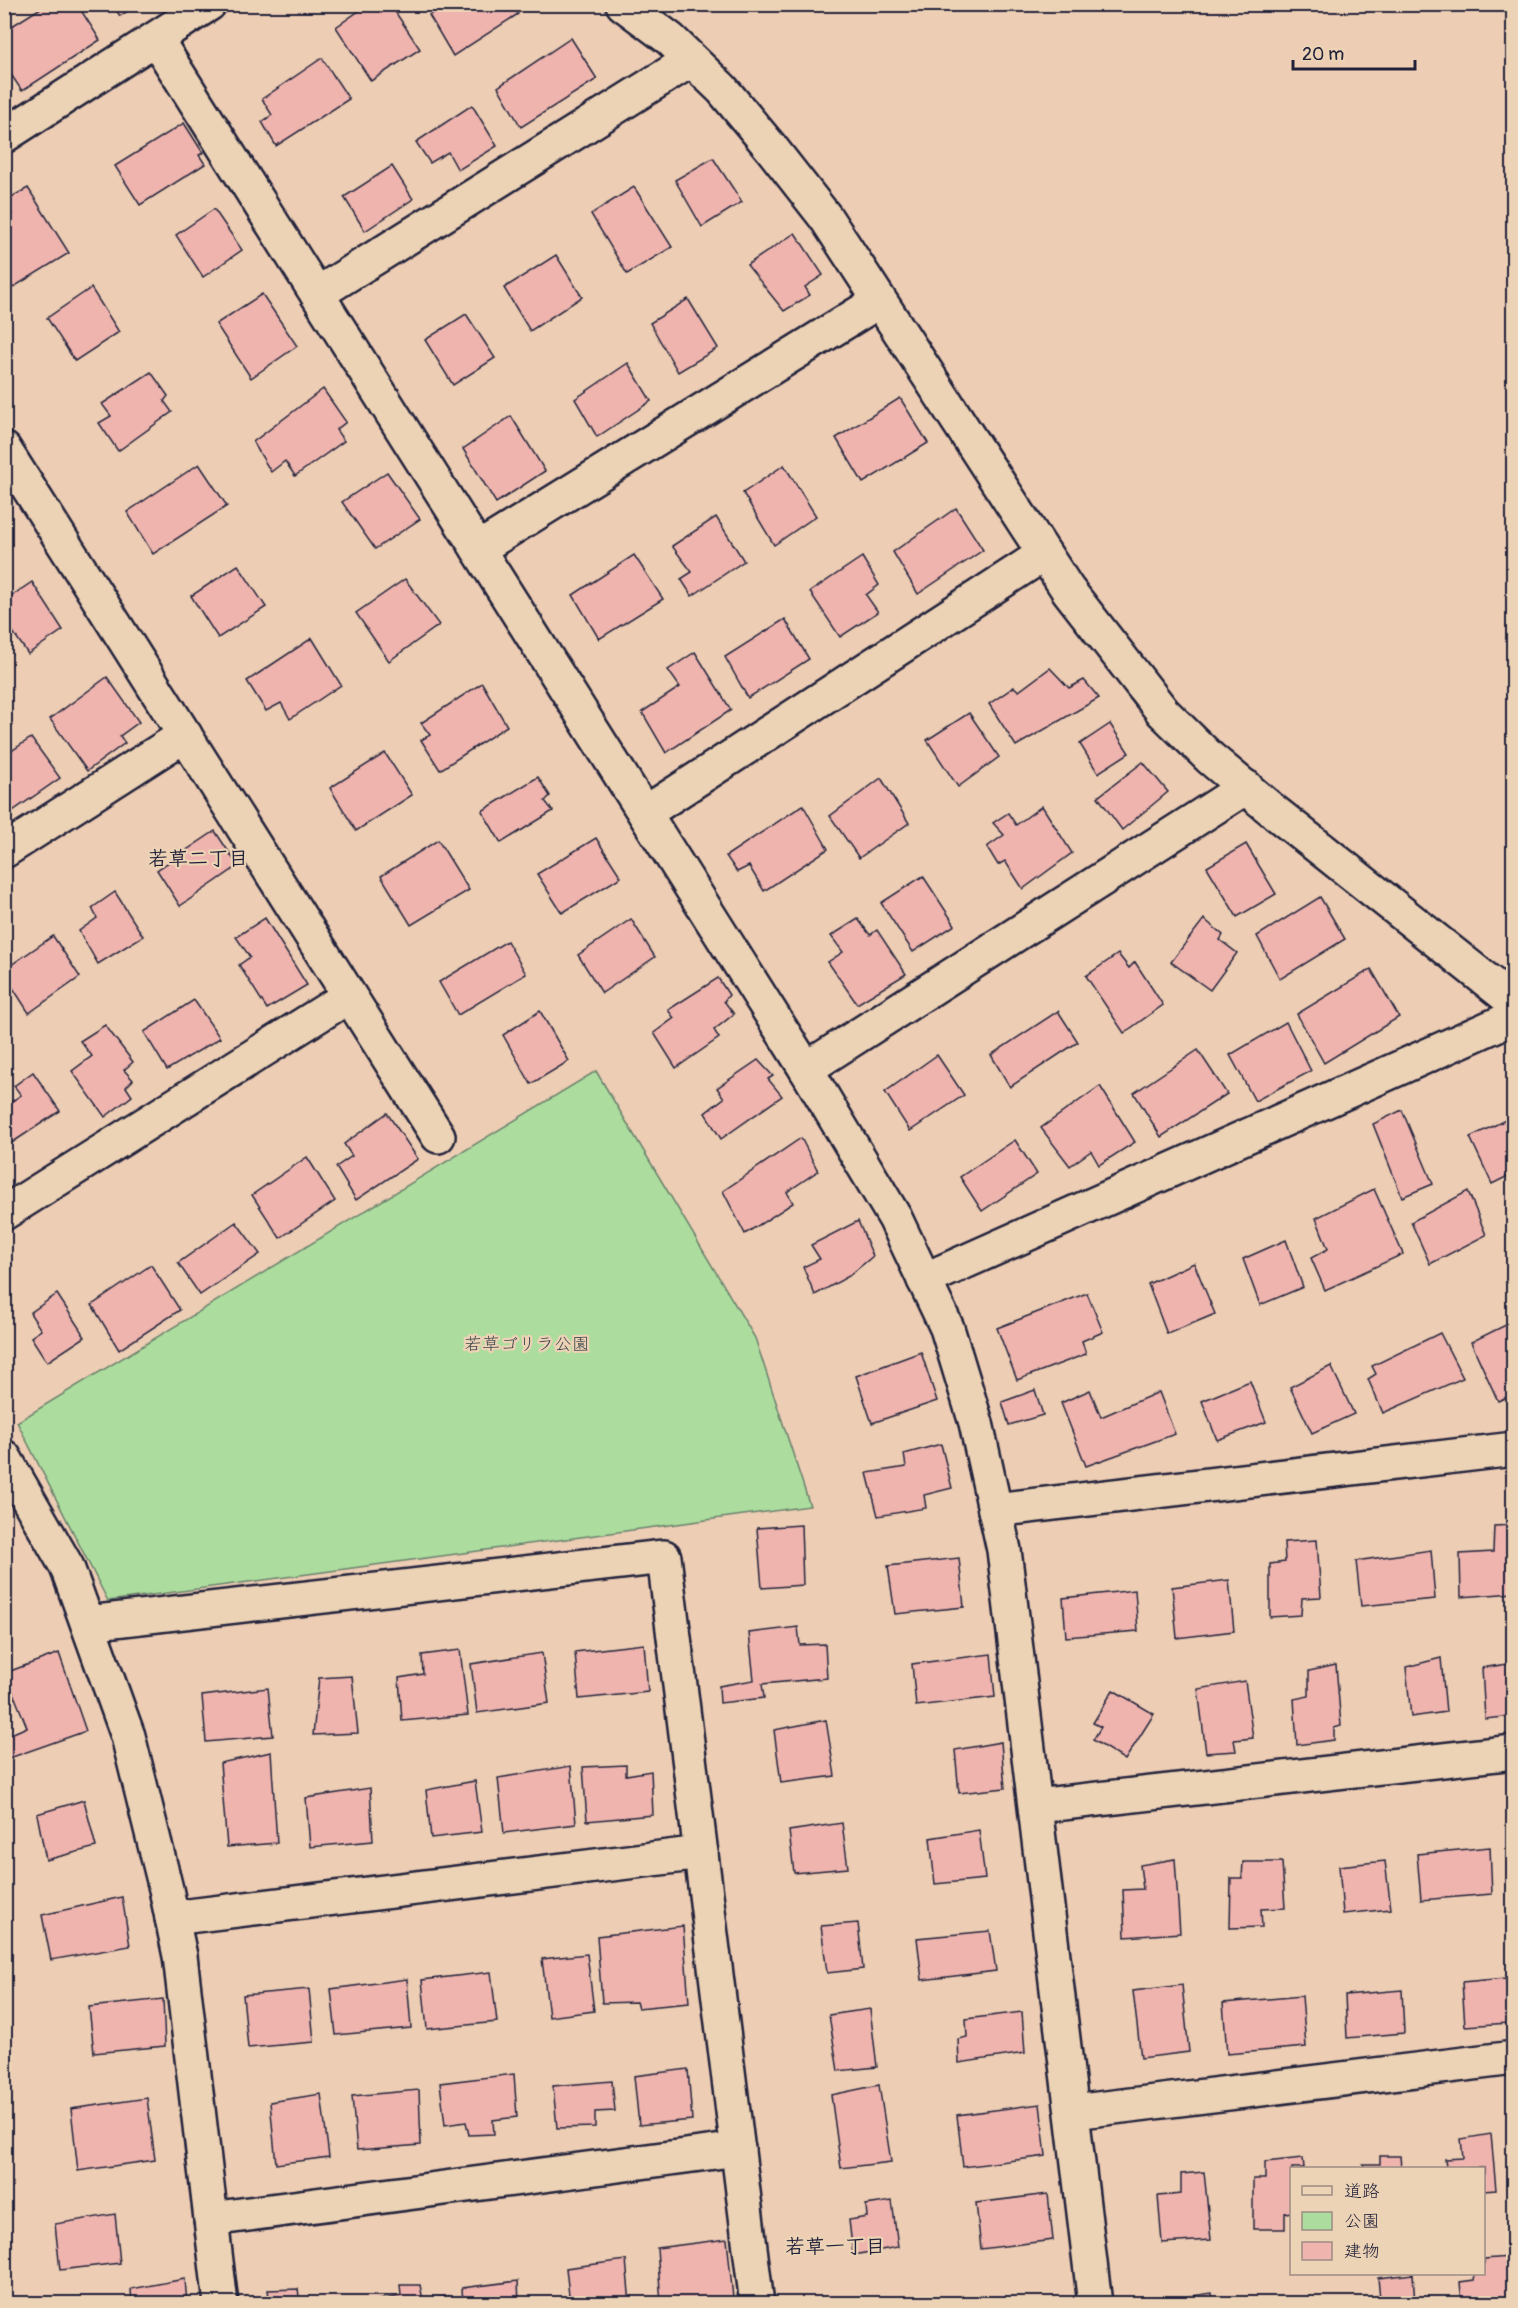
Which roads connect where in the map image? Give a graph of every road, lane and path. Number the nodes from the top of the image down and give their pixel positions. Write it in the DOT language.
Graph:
graph roads {
  1 [pos="208,4"];
  2 [pos="623,4"];
  3 [pos="156,39"];
  4 [pos="691,60"];
  5 [pos="4,136"];
  6 [pos="317,294"];
  7 [pos="879,301"];
  8 [pos="4,449"];
  9 [pos="15,488"];
  10 [pos="478,549"];
  11 [pos="1044,554"];
  12 [pos="185,735"];
  13 [pos="1246,788"];
  14 [pos="645,813"];
  15 [pos="4,850"];
  16 [pos="349,996"];
  17 [pos="1514,1002"];
  18 [pos="1514,1017"];
  19 [pos="806,1069"];
  20 [pos="438,1136"];
  21 [pos="4,1213"];
  22 [pos="924,1281"];
  23 [pos="1514,1449"];
  24 [pos="4,1457"];
  25 [pos="14,1497"];
  26 [pos="995,1510"];
  27 [pos="88,1623"];
  28 [pos="1514,1752"];
  29 [pos="1036,1806"];
  30 [pos="701,1853"];
  31 [pos="172,1918"];
  32 [pos="1514,2058"];
  33 [pos="1073,2112"];
  34 [pos="738,2149"];
  35 [pos="211,2219"];
  36 [pos="220,2304"];
  37 [pos="757,2304"];
  38 [pos="1095,2304"];
  1 -- 3 [label="street"];
  2 -- 4 [label="street"];
  3 -- 5 [label="street"];
  3 -- 6 [label="street"];
  4 -- 6 [label="street"];
  4 -- 7 [label="street"];
  6 -- 10 [label="street"];
  7 -- 10 [label="street"];
  7 -- 11 [label="street"];
  8 -- 9 [label="street"];
  9 -- 12 [label="street"];
  10 -- 14 [label="street"];
  11 -- 13 [label="street"];
  11 -- 14 [label="street"];
  12 -- 15 [label="street"];
  12 -- 16 [label="street"];
  13 -- 17 [label="street"];
  13 -- 19 [label="street"];
  14 -- 19 [label="street"];
  16 -- 20 [label="street"];
  16 -- 21 [label="street"];
  18 -- 22 [label="street"];
  19 -- 22 [label="street"];
  22 -- 26 [label="street"];
  23 -- 26 [label="street"];
  24 -- 25 [label="street"];
  25 -- 27 [label="street"];
  26 -- 29 [label="street"];
  27 -- 30 [label="street"];
  27 -- 31 [label="street"];
  28 -- 29 [label="street"];
  29 -- 33 [label="street"];
  30 -- 31 [label="street"];
  30 -- 34 [label="street"];
  31 -- 35 [label="street"];
  32 -- 33 [label="street"];
  33 -- 38 [label="street"];
  34 -- 35 [label="street"];
  34 -- 37 [label="street"];
  35 -- 36 [label="street"];
}
